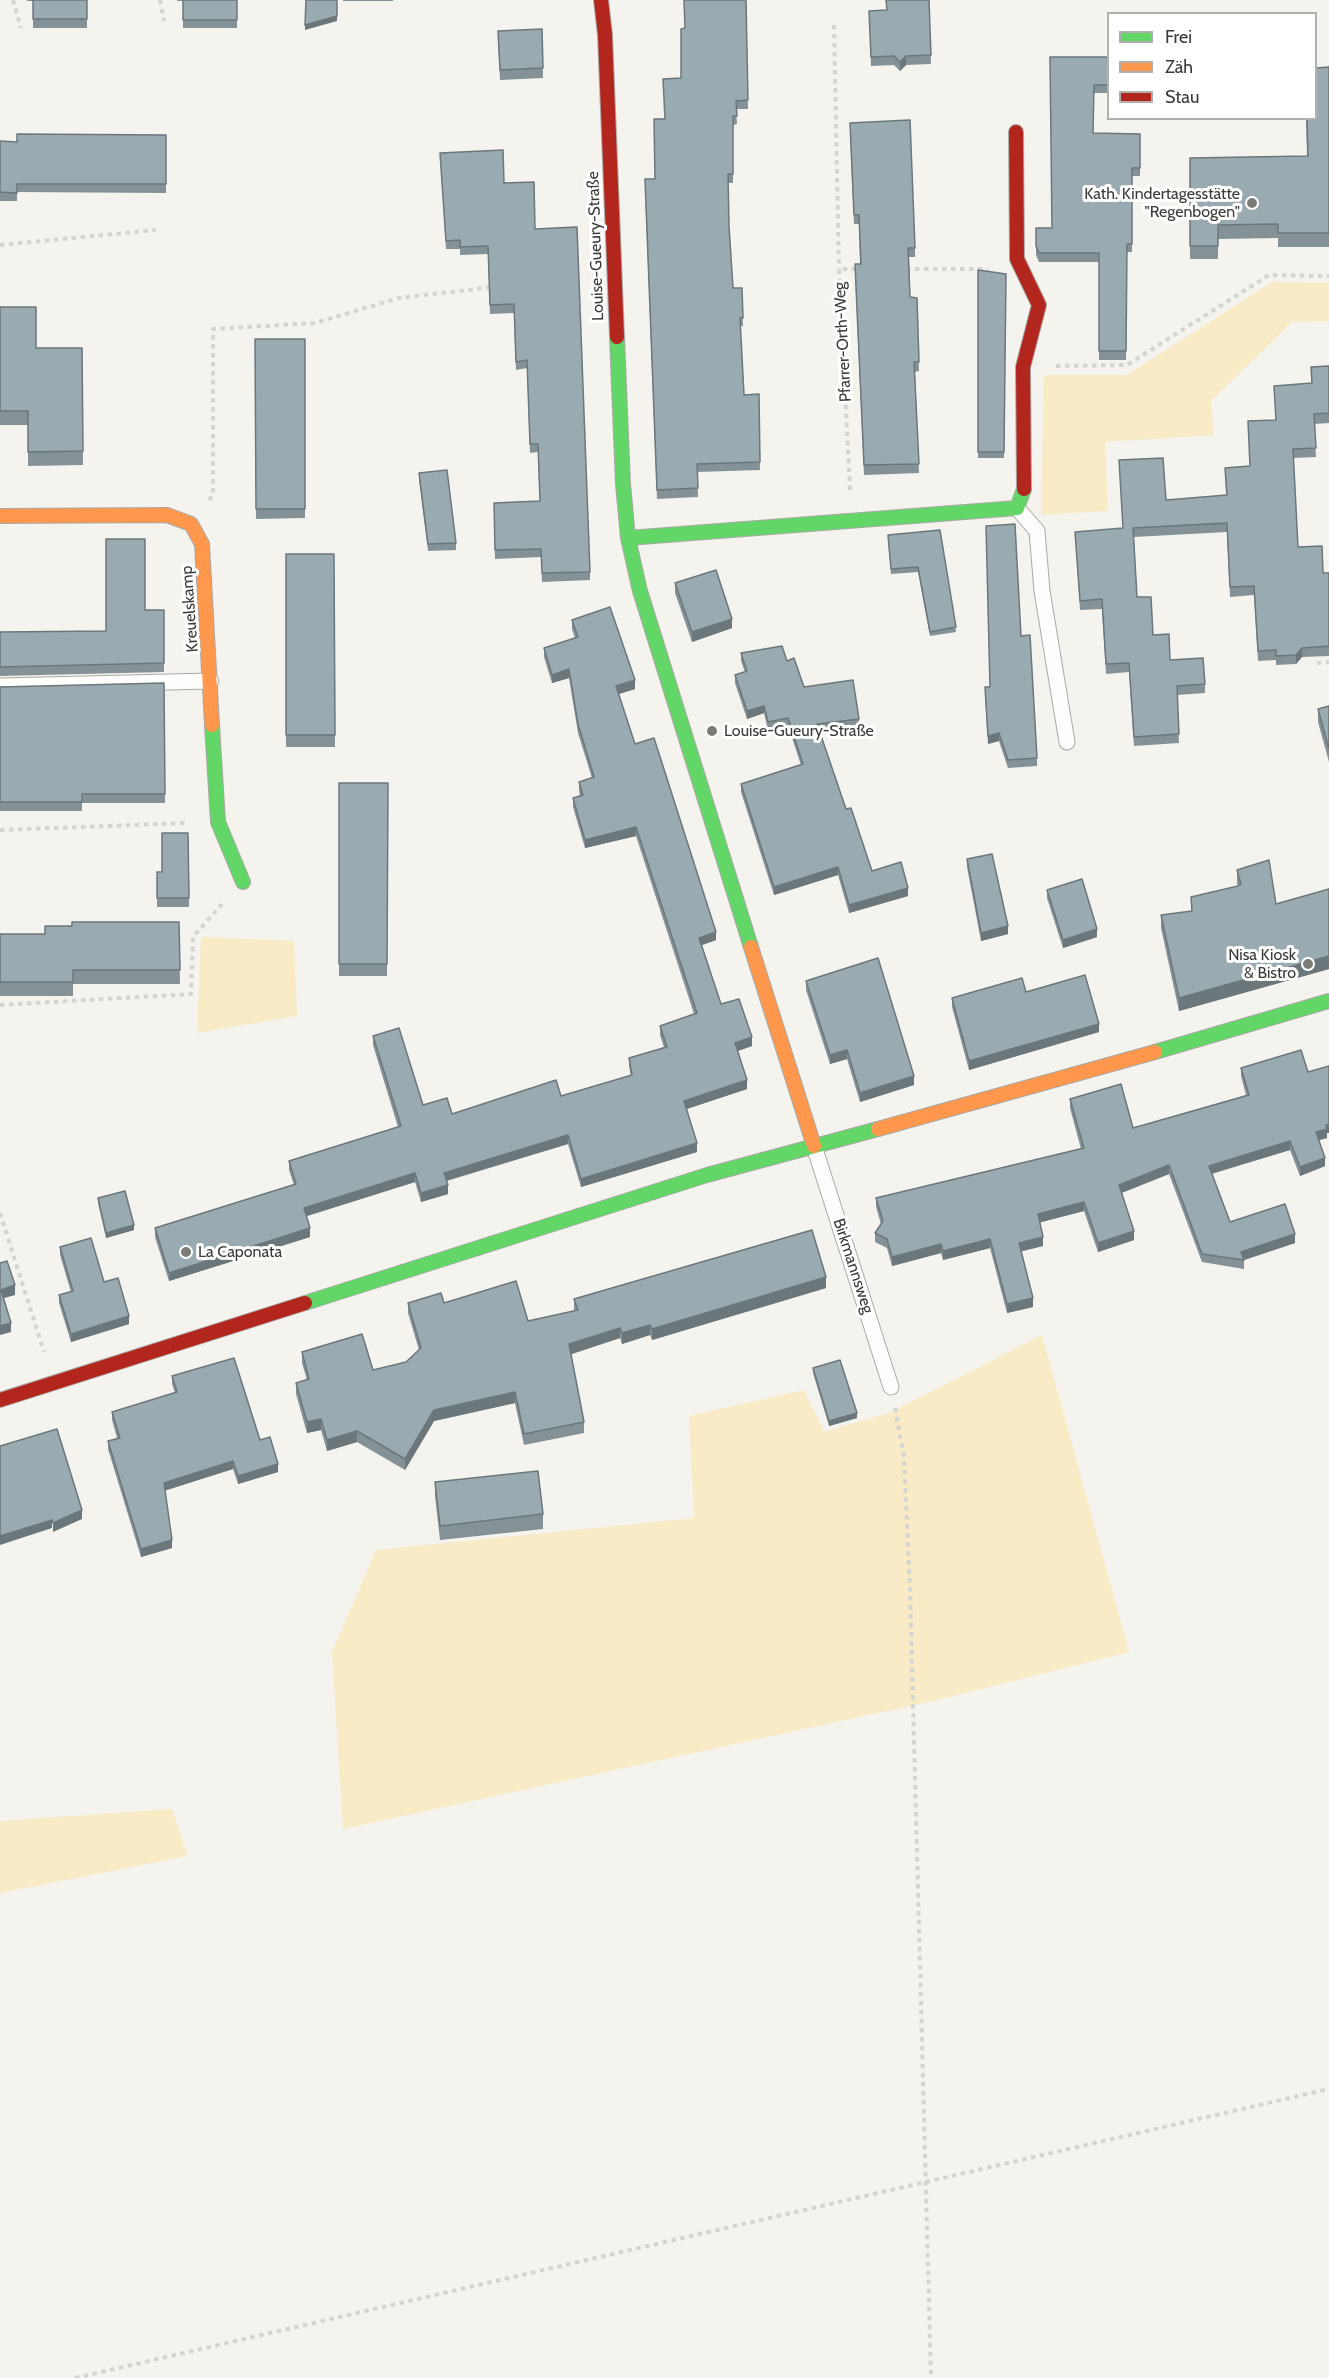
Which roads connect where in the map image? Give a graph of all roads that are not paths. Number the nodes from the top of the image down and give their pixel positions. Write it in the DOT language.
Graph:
graph roads {
  1 [pos="601,0"];
  2 [pos="1016,132"];
  3 [pos="1017,508"];
  4 [pos="0,516"];
  5 [pos="628,538"];
  6 [pos="211,681"];
  7 [pos="0,686"];
  8 [pos="1067,742"];
  9 [pos="243,882"];
  10 [pos="1329,1001"];
  11 [pos="814,1146"];
  12 [pos="891,1387"];
  13 [pos="0,1400"];
  1 -- 5 [label="street, Louise-Gueury-Straße"];
  2 -- 3 [label="street"];
  3 -- 5 [label="street"];
  3 -- 8 [label="lane"];
  4 -- 6 [label="street, Kreuelskamp"];
  5 -- 11 [label="street, Louise-Gueury-Straße"];
  6 -- 7 [label="lane"];
  6 -- 9 [label="street, Kreuelskamp"];
  10 -- 11 [label="street"];
  11 -- 12 [label="lane, Birkmannsweg"];
  11 -- 13 [label="street"];
}
